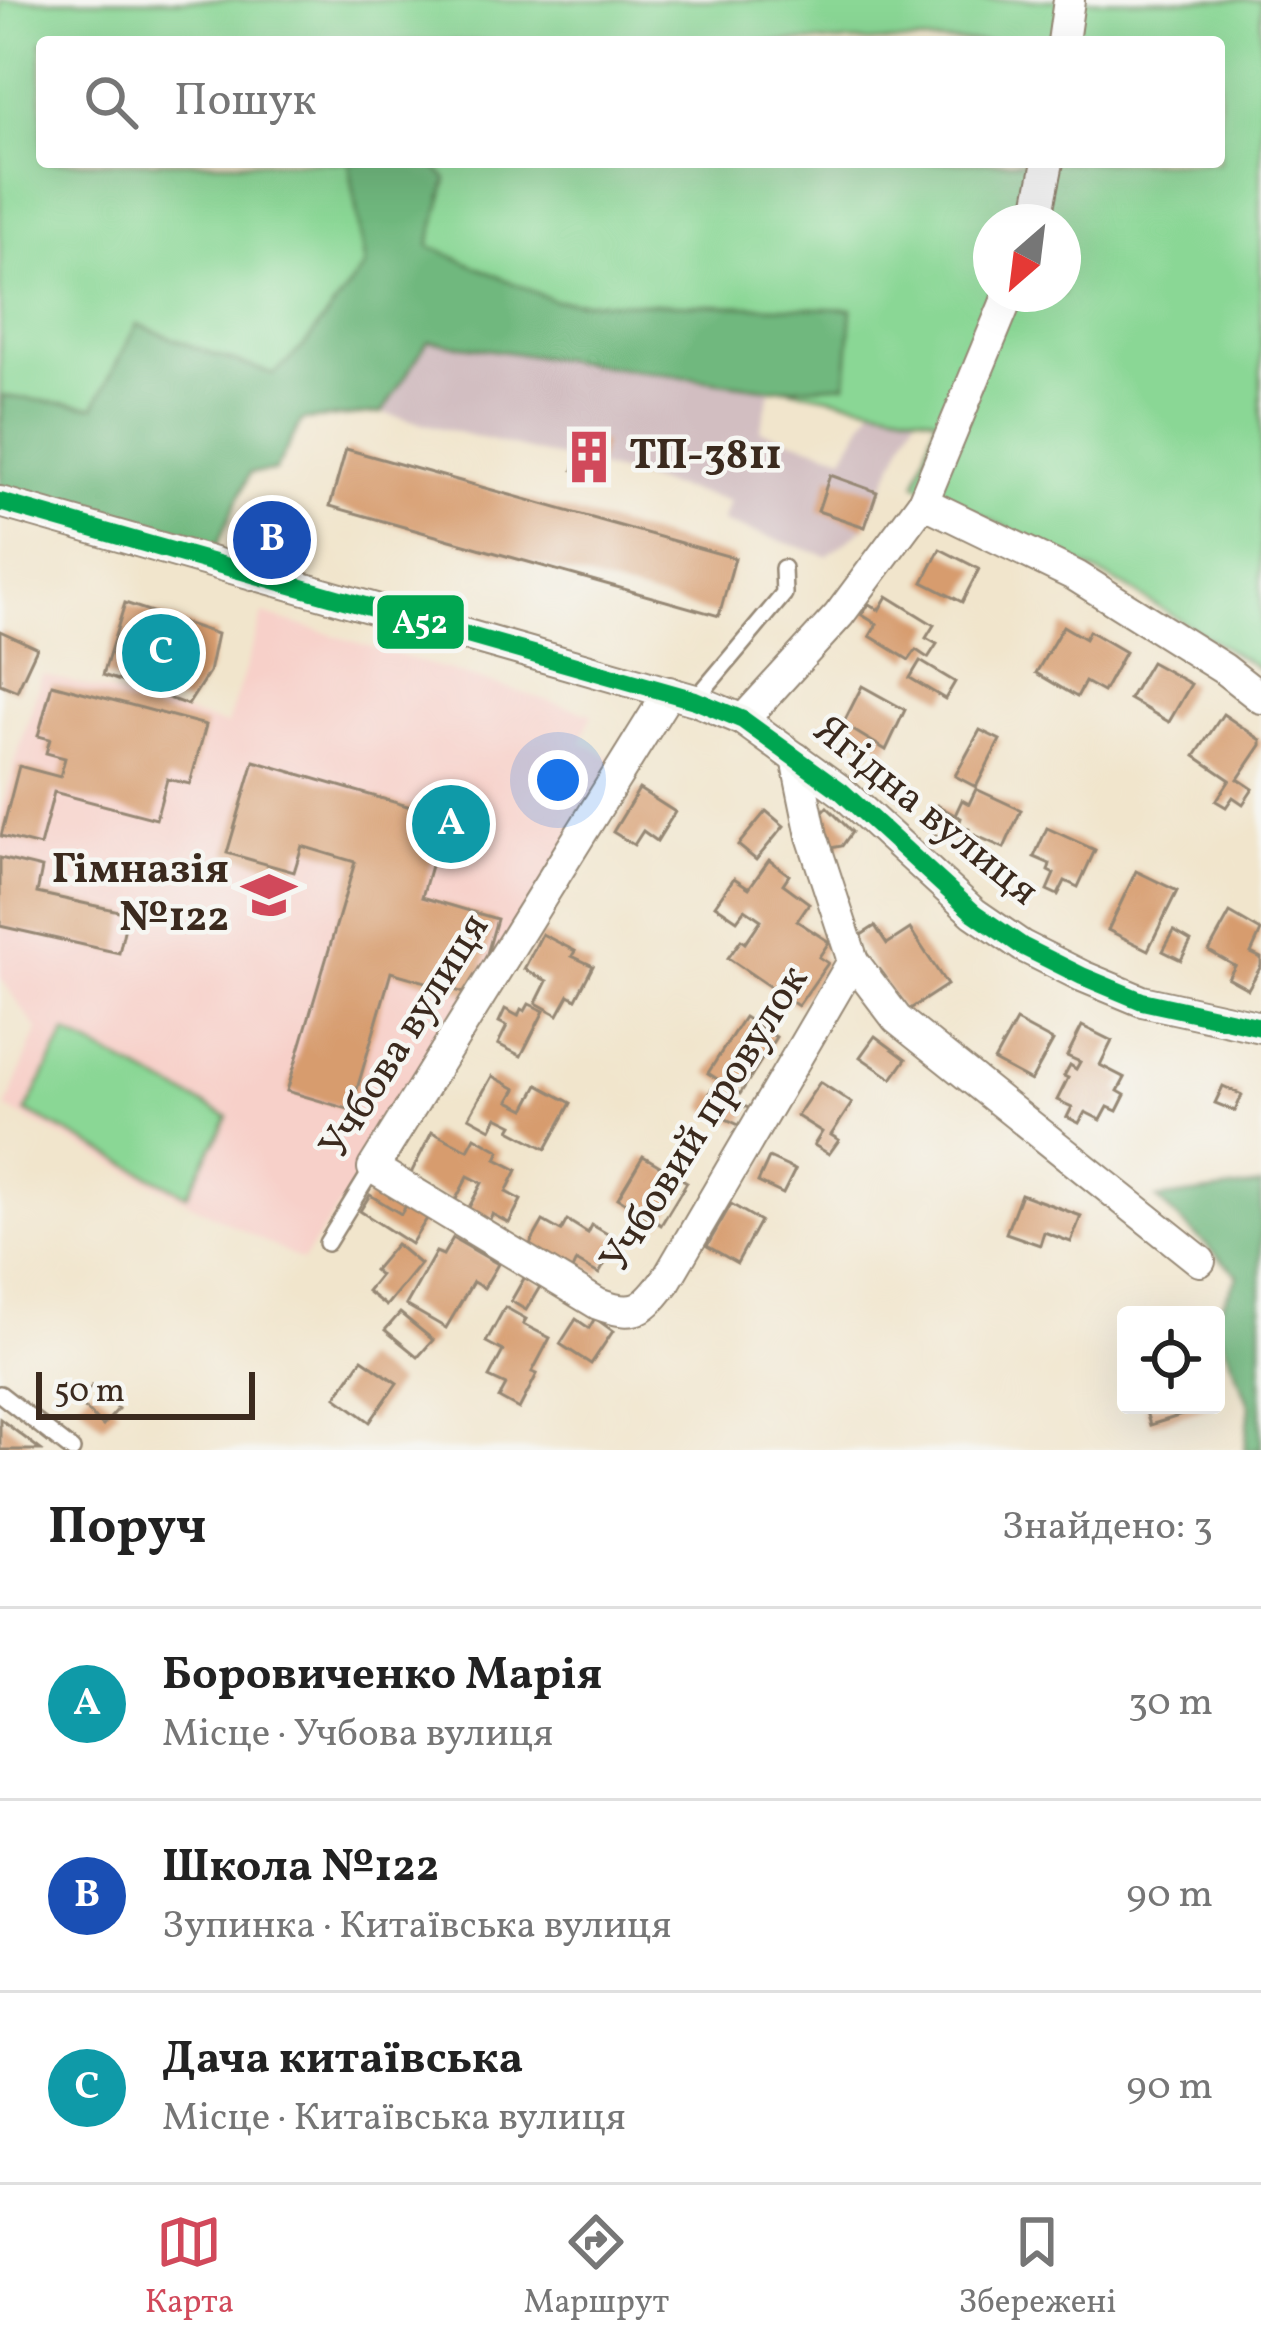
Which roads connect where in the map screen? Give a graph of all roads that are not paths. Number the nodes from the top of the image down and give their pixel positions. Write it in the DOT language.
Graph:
graph roads {
  1 [pos="1069,0"];
  2 [pos="1064,36"];
  3 [pos="1047,168"];
  4 [pos="1040,204"];
  5 [pos="1001,312"];
  6 [pos="0,502"];
  7 [pos="922,502"];
  8 [pos="783,568"];
  9 [pos="682,696"];
  10 [pos="1261,698"];
  11 [pos="743,720"];
  12 [pos="796,758"];
  13 [pos="853,962"];
  14 [pos="1261,1027"];
  15 [pos="373,1168"];
  16 [pos="327,1244"];
  17 [pos="1200,1261"];
  18 [pos="0,1394"];
  19 [pos="72,1450"];
  1 -- 2 [label="street"];
  3 -- 4 [label="street"];
  5 -- 7 [label="street"];
  6 -- 9 [label="street, Ягідна вулиця"];
  7 -- 10 [label="street"];
  7 -- 11 [label="street"];
  8 -- 9 [label="lane"];
  9 -- 11 [label="street, Ягідна вулиця"];
  9 -- 15 [label="street, Учбова вулиця"];
  11 -- 12 [label="street, Ягідна вулиця"];
  12 -- 13 [label="street"];
  12 -- 14 [label="street, Ягідна вулиця"];
  13 -- 15 [label="street, Учбовий провулок"];
  13 -- 17 [label="street"];
  15 -- 16 [label="lane, Учбова вулиця"];
  18 -- 19 [label="lane"];
}
